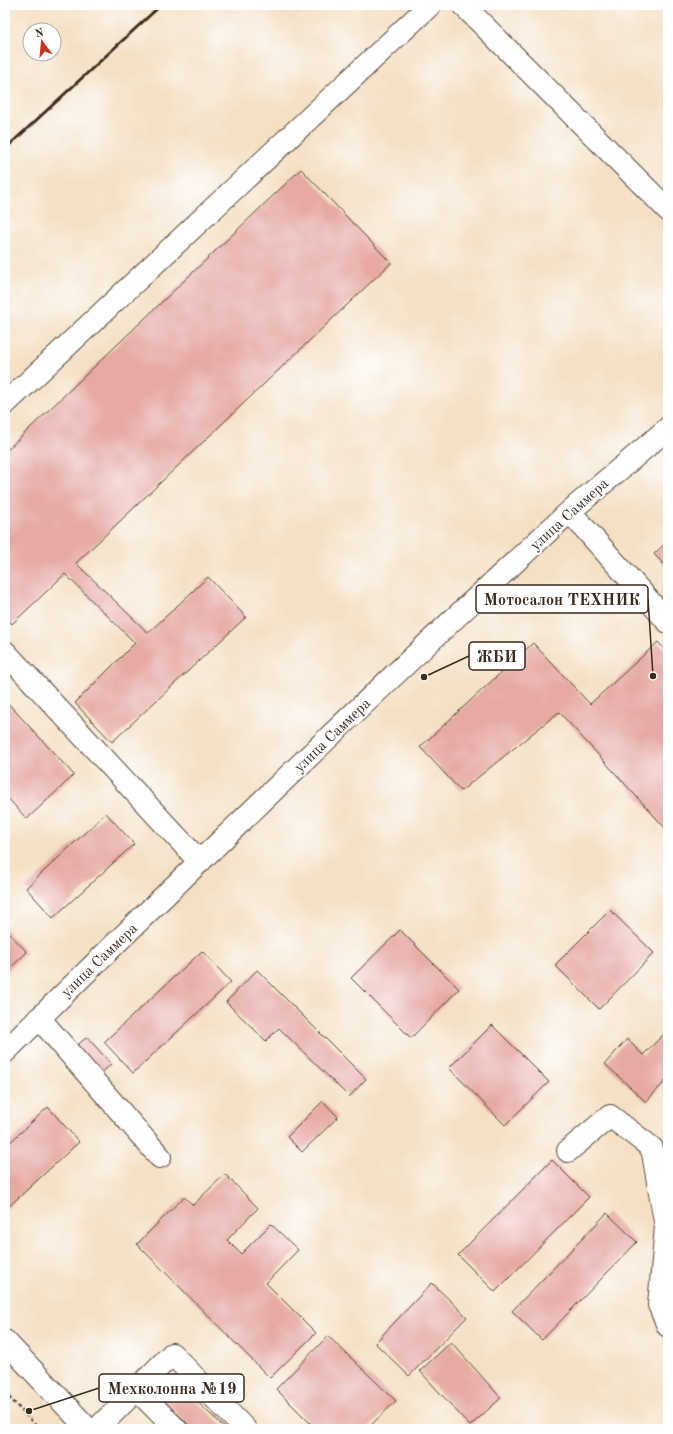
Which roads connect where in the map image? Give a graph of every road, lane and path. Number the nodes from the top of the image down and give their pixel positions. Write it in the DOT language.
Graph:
graph roads {
  1 [pos="430,5"];
  2 [pos="463,5"];
  3 [pos="668,210"];
  4 [pos="5,404"];
  5 [pos="666,433"];
  6 [pos="570,512"];
  7 [pos="668,622"];
  8 [pos="5,652"];
  9 [pos="200,862"];
  10 [pos="39,1018"];
  11 [pos="5,1052"];
  12 [pos="568,1151"];
  13 [pos="160,1156"];
  14 [pos="668,1326"];
  15 [pos="5,1341"];
  16 [pos="136,1389"];
  17 [pos="5,1393"];
  18 [pos="39,1429"];
  19 [pos="88,1429"];
  20 [pos="97,1429"];
  21 [pos="176,1429"];
  22 [pos="245,1429"];
  1 -- 4 [label="street"];
  2 -- 3 [label="street"];
  5 -- 6 [label="street, улица Саммера"];
  6 -- 7 [label="street"];
  6 -- 9 [label="street, улица Саммера"];
  8 -- 9 [label="street"];
  9 -- 10 [label="street, улица Саммера"];
  10 -- 11 [label="street, улица Саммера"];
  10 -- 13 [label="street"];
  12 -- 14 [label="street"];
  15 -- 19 [label="street"];
  16 -- 20 [label="street"];
  16 -- 21 [label="street"];
  16 -- 22 [label="street"];
  17 -- 18 [label="path"];
}
